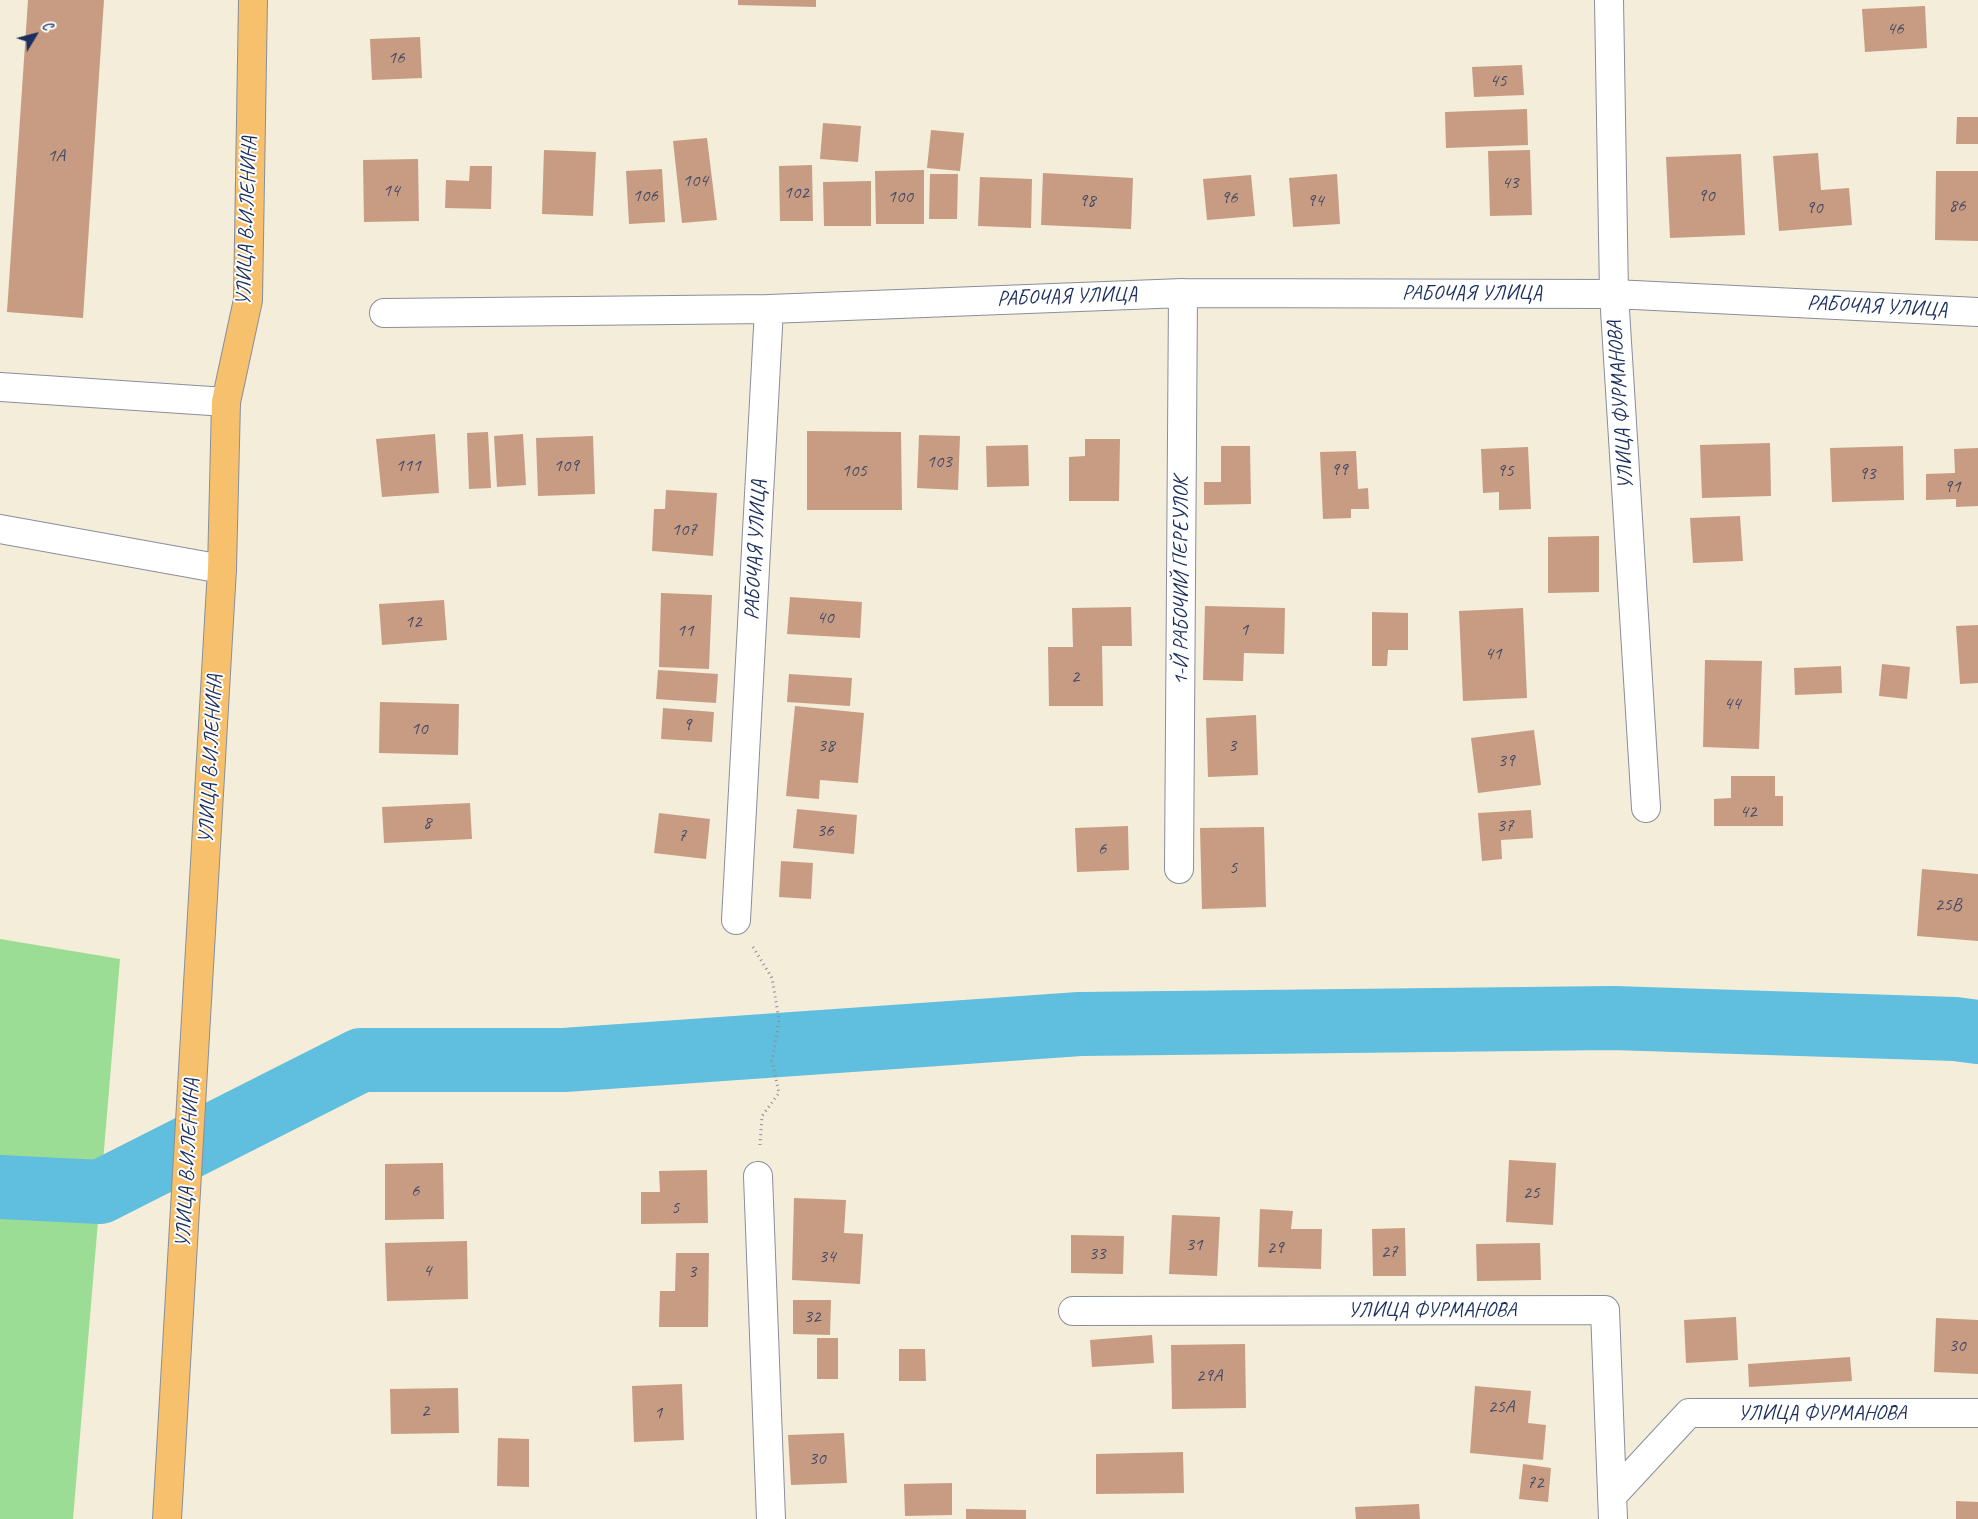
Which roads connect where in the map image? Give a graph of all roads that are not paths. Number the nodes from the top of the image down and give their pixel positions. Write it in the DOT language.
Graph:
graph roads {
  1 [pos="253,0"];
  2 [pos="1609,0"];
  3 [pos="1183,293"];
  4 [pos="1614,294"];
  5 [pos="768,309"];
  6 [pos="1978,312"];
  7 [pos="384,313"];
  8 [pos="0,387"];
  9 [pos="226,402"];
  10 [pos="0,529"];
  11 [pos="222,569"];
  12 [pos="1646,808"];
  13 [pos="1179,869"];
  14 [pos="736,920"];
  15 [pos="758,1176"];
  16 [pos="1073,1311"];
  17 [pos="1978,1413"];
  18 [pos="1612,1507"];
  19 [pos="167,1519"];
  20 [pos="771,1519"];
  1 -- 9 [label="main road, УЛИЦА В.И.ЛЕНИНА"];
  2 -- 4 [label="street, УЛИЦА ФУРМАНОВА"];
  3 -- 4 [label="street, РАБОЧАЯ УЛИЦА"];
  3 -- 5 [label="street, РАБОЧАЯ УЛИЦА"];
  3 -- 13 [label="street, 1-Й РАБОЧИЙ ПЕРЕУЛОК"];
  4 -- 6 [label="street, РАБОЧАЯ УЛИЦА"];
  4 -- 12 [label="street, УЛИЦА ФУРМАНОВА"];
  5 -- 7 [label="street"];
  5 -- 14 [label="street, РАБОЧАЯ УЛИЦА"];
  8 -- 9 [label="street"];
  9 -- 11 [label="main road, УЛИЦА В.И.ЛЕНИНА"];
  10 -- 11 [label="street"];
  11 -- 19 [label="main road, УЛИЦА В.И.ЛЕНИНА"];
  15 -- 20 [label="street"];
  16 -- 18 [label="street, УЛИЦА ФУРМАНОВА"];
  17 -- 18 [label="street, УЛИЦА ФУРМАНОВА"];
}
